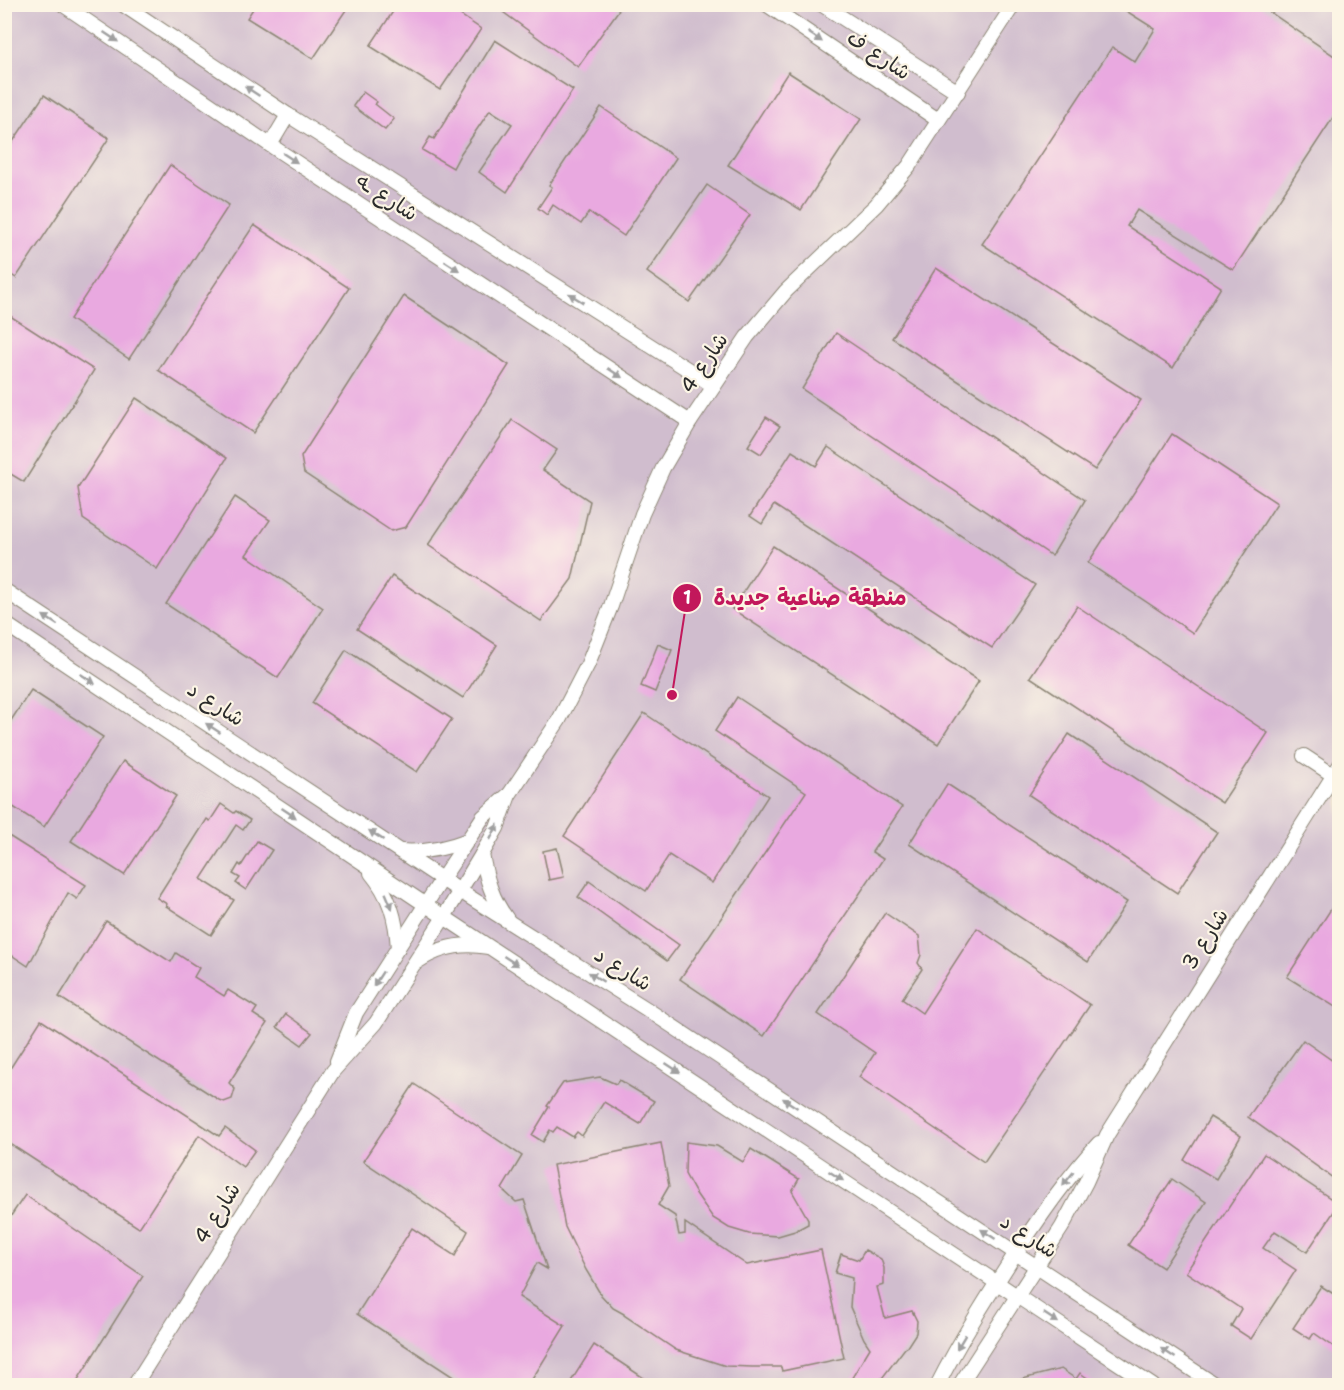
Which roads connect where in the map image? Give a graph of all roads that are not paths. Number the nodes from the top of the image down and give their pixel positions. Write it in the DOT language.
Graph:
graph roads {
  1 [pos="62,4"];
  2 [pos="122,4"];
  3 [pos="766,4"];
  4 [pos="821,4"];
  5 [pos="1014,4"];
  6 [pos="958,92"];
  7 [pos="288,115"];
  8 [pos="938,120"];
  9 [pos="270,145"];
  10 [pos="714,386"];
  11 [pos="690,422"];
  12 [pos="4,590"];
  13 [pos="4,623"];
  14 [pos="1304,756"];
  15 [pos="1336,770"];
  16 [pos="509,795"];
  17 [pos="468,840"];
  18 [pos="399,850"];
  19 [pos="482,854"];
  20 [pos="362,862"];
  21 [pos="442,879"];
  22 [pos="460,891"];
  23 [pos="426,904"];
  24 [pos="444,917"];
  25 [pos="512,925"];
  26 [pos="490,947"];
  27 [pos="398,948"];
  28 [pos="413,965"];
  29 [pos="333,1071"];
  30 [pos="1107,1135"];
  31 [pos="1016,1253"];
  32 [pos="1036,1266"];
  33 [pos="997,1282"];
  34 [pos="1017,1296"];
  35 [pos="134,1383"];
  36 [pos="936,1386"];
  37 [pos="959,1386"];
  38 [pos="1153,1386"];
  39 [pos="1217,1386"];
  1 -- 9 [label="street, شارع ـه, one-way"];
  7 -- 2 [label="street, شارع ـه, one-way"];
  3 -- 8 [label="street, شارع ف, one-way"];
  4 -- 6 [label="street, شارع ف"];
  5 -- 6 [label="street, شارع 4"];
  6 -- 8 [label="street, شارع 4"];
  7 -- 9 [label="street"];
  10 -- 7 [label="street, شارع ـه, one-way"];
  8 -- 10 [label="street, شارع 4"];
  9 -- 11 [label="street, شارع ـه, one-way"];
  10 -- 11 [label="street, شارع 4"];
  11 -- 16 [label="street, شارع 4"];
  18 -- 12 [label="street, شارع د, one-way"];
  13 -- 20 [label="street, one-way"];
  14 -- 15 [label="street"];
  15 -- 30 [label="street, شارع 3"];
  16 -- 17 [label="street, شارع 4"];
  19 -- 16 [label="street, شارع 4, one-way"];
  17 -- 18 [label="street"];
  17 -- 21 [label="street, شارع 4"];
  18 -- 21 [label="street, شارع د"];
  19 -- 22 [label="street, شارع 4"];
  19 -- 25 [label="street"];
  20 -- 23 [label="street"];
  20 -- 27 [label="street, one-way"];
  21 -- 22 [label="street, شارع د"];
  21 -- 23 [label="street, شارع 4"];
  22 -- 24 [label="street, شارع 4"];
  22 -- 25 [label="street, شارع د"];
  23 -- 24 [label="street"];
  23 -- 27 [label="street, شارع 4"];
  24 -- 26 [label="street"];
  24 -- 28 [label="street, شارع 4"];
  31 -- 25 [label="street, شارع د, one-way"];
  26 -- 28 [label="street"];
  26 -- 33 [label="street, one-way"];
  27 -- 29 [label="street, شارع 4, one-way"];
  28 -- 29 [label="street, شارع 4"];
  29 -- 35 [label="street, شارع 4"];
  30 -- 31 [label="street, شارع 3, one-way"];
  30 -- 32 [label="street, شارع 3"];
  31 -- 32 [label="street, شارع د"];
  31 -- 33 [label="street, شارع 3"];
  32 -- 34 [label="street, شارع 3"];
  39 -- 32 [label="street, شارع د, one-way"];
  33 -- 34 [label="street"];
  33 -- 36 [label="street, شارع 3, one-way"];
  34 -- 37 [label="street, شارع 3"];
  34 -- 38 [label="street, one-way"];
}
